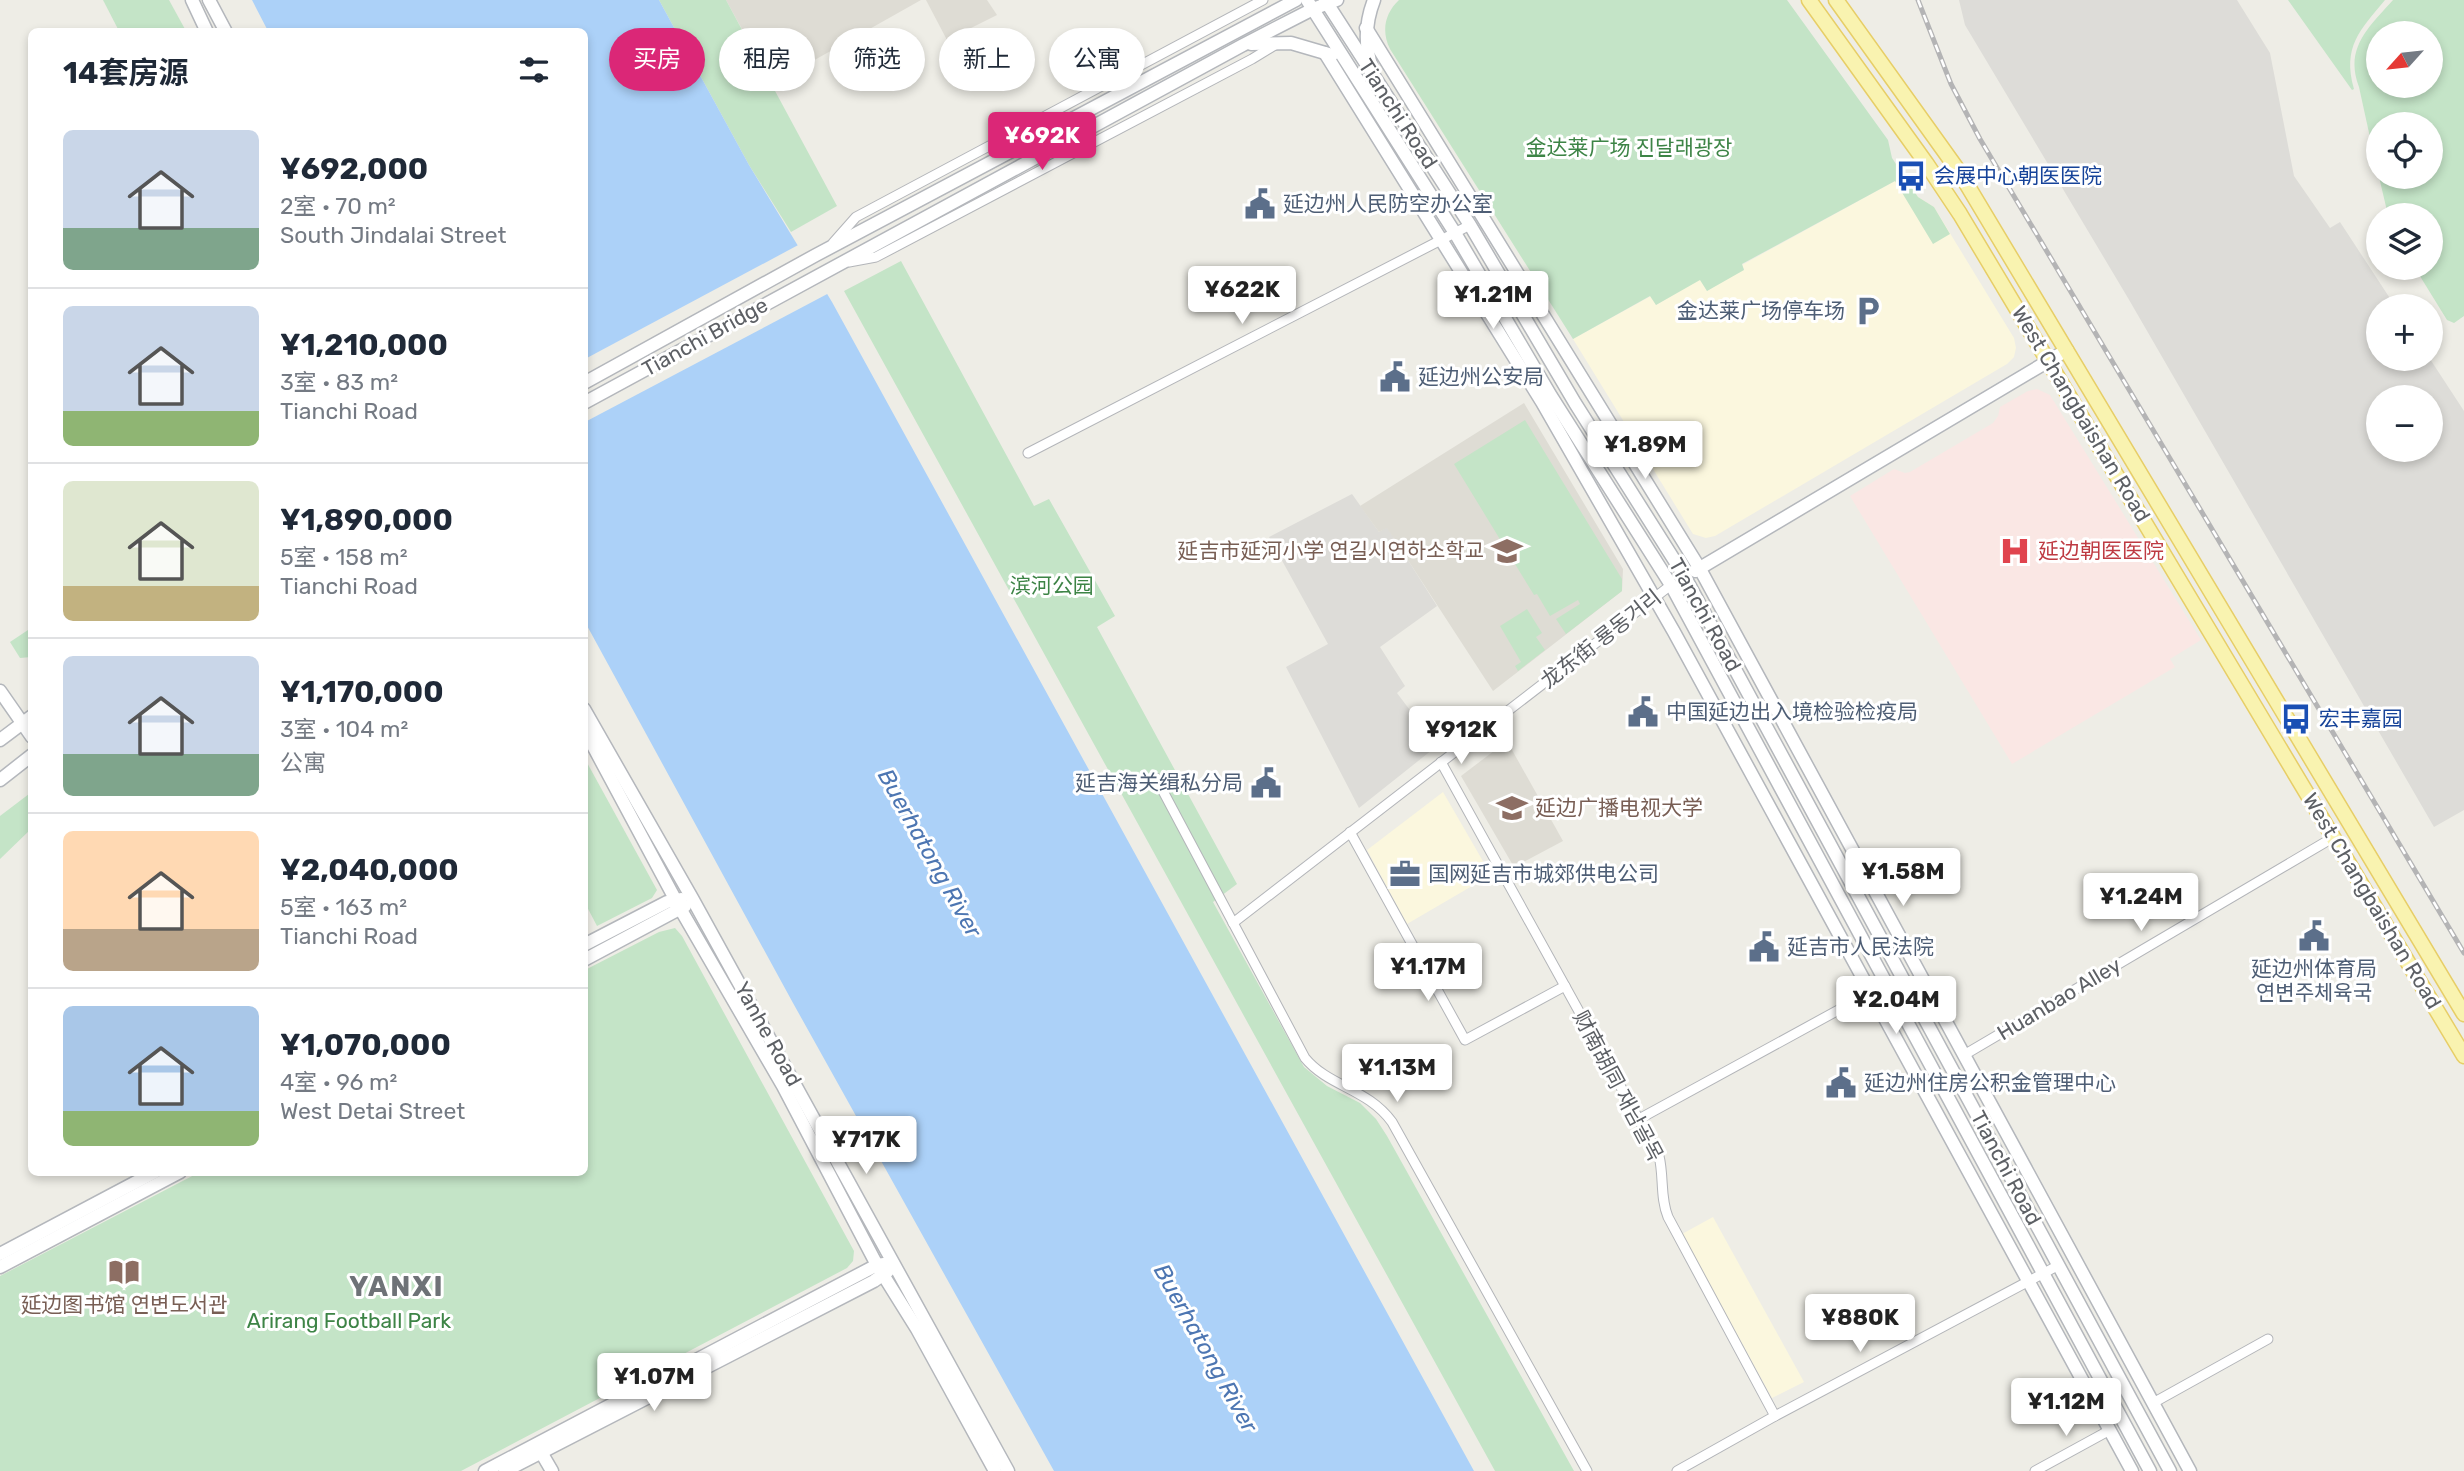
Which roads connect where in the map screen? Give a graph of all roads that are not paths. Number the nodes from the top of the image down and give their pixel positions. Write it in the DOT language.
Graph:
graph roads {
  1 [pos="192,0"];
  2 [pos="209,0"];
  3 [pos="1263,0"];
  4 [pos="1296,0"];
  5 [pos="1374,0"];
  6 [pos="1809,0"];
  7 [pos="1836,0"];
  8 [pos="1330,1"];
  9 [pos="1310,4"];
  10 [pos="205,28"];
  11 [pos="224,28"];
  12 [pos="1366,29"];
  13 [pos="1279,42"];
  14 [pos="1243,45"];
  15 [pos="1325,52"];
  16 [pos="1343,59"];
  17 [pos="1376,81"];
  18 [pos="1470,225"];
  19 [pos="1455,233"];
  20 [pos="1441,240"];
  21 [pos="822,252"];
  22 [pos="837,264"];
  23 [pos="2067,350"];
  24 [pos="2049,360"];
  25 [pos="1577,369"];
  26 [pos="588,381"];
  27 [pos="588,401"];
  28 [pos="1575,403"];
  29 [pos="1028,453"];
  30 [pos="1700,569"];
  31 [pos="1685,577"];
  32 [pos="1671,585"];
  33 [pos="1653,599"];
  34 [pos="0,691"];
  35 [pos="588,716"];
  36 [pos="26,719"];
  37 [pos="588,736"];
  38 [pos="0,740"];
  39 [pos="28,758"];
  40 [pos="1441,762"];
  41 [pos="1156,778"];
  42 [pos="0,780"];
  43 [pos="1350,832"];
  44 [pos="2334,837"];
  45 [pos="692,898"];
  46 [pos="678,905"];
  47 [pos="1233,923"];
  48 [pos="588,943"];
  49 [pos="588,958"];
  50 [pos="1886,984"];
  51 [pos="1566,986"];
  52 [pos="1871,992"];
  53 [pos="2464,1014"];
  54 [pos="1964,1055"];
  55 [pos="2464,1056"];
  56 [pos="1639,1119"];
  57 [pos="147,1176"];
  58 [pos="172,1176"];
  59 [pos="0,1254"];
  60 [pos="895,1263"];
  61 [pos="2059,1265"];
  62 [pos="0,1267"];
  63 [pos="881,1270"];
  64 [pos="2043,1274"];
  65 [pos="2029,1281"];
  66 [pos="2268,1339"];
  67 [pos="2153,1403"];
  68 [pos="1775,1416"];
  69 [pos="2110,1430"];
  70 [pos="539,1448"];
  71 [pos="485,1471"];
  72 [pos="505,1471"];
  73 [pos="552,1471"];
  74 [pos="995,1471"];
  75 [pos="1008,1471"];
  76 [pos="1587,1471"];
  77 [pos="1677,1471"];
  78 [pos="2035,1471"];
  79 [pos="2132,1471"];
  80 [pos="2150,1471"];
  81 [pos="2170,1471"];
  82 [pos="2190,1471"];
  1 -- 10 [label="main road"];
  2 -- 11 [label="main road"];
  3 -- 21 [label="street"];
  4 -- 21 [label="main road, Tianchi Bridge"];
  5 -- 12 [label="main road"];
  6 -- 24 [label="main road, West Changbaishan Road"];
  7 -- 23 [label="main road, West Changbaishan Road"];
  8 -- 9 [label="main road, Tianchi Bridge"];
  8 -- 17 [label="main road, Tianchi Road"];
  9 -- 14 [label="main road, Tianchi Bridge"];
  9 -- 16 [label="main road, Tianchi Road"];
  12 -- 17 [label="main road"];
  12 -- 25 [label="main road, Tianchi Road"];
  13 -- 14 [label="main road"];
  13 -- 15 [label="main road"];
  13 -- 22 [label="street"];
  14 -- 22 [label="main road, Tianchi Bridge"];
  15 -- 16 [label="main road"];
  15 -- 20 [label="main road, Tianchi Road"];
  16 -- 19 [label="main road, Tianchi Road"];
  17 -- 18 [label="main road, Tianchi Road"];
  18 -- 19 [label="street"];
  18 -- 28 [label="main road, Tianchi Road"];
  19 -- 20 [label="street"];
  19 -- 32 [label="main road, Tianchi Road"];
  20 -- 29 [label="street"];
  20 -- 33 [label="main road, Tianchi Road"];
  21 -- 26 [label="main road, Tianchi Bridge"];
  22 -- 27 [label="main road, Tianchi Bridge"];
  23 -- 24 [label="main road, 龙东街 룡동거리"];
  23 -- 53 [label="main road, West Changbaishan Road"];
  24 -- 30 [label="main road, 龙东街 룡동거리"];
  24 -- 44 [label="main road, West Changbaishan Road"];
  25 -- 28 [label="main road"];
  25 -- 30 [label="main road, Tianchi Road"];
  28 -- 31 [label="main road, Tianchi Road"];
  30 -- 31 [label="main road, 龙东街 룡동거리"];
  30 -- 54 [label="main road, Tianchi Road"];
  31 -- 32 [label="main road, 龙东街 룡동거리"];
  31 -- 61 [label="main road, Tianchi Road"];
  32 -- 33 [label="street, 龙东街 룡동거리"];
  32 -- 50 [label="main road, Tianchi Road"];
  33 -- 40 [label="street, 龙东街 룡동거리"];
  33 -- 52 [label="main road, Tianchi Road"];
  34 -- 36 [label="main road"];
  35 -- 45 [label="main road, Yanhe Road"];
  36 -- 38 [label="main road"];
  37 -- 46 [label="main road, Yanhe Road"];
  39 -- 42 [label="main road"];
  40 -- 43 [label="street, 龙东街 룡동거리"];
  40 -- 51 [label="street, 财南胡同 재남골목"];
  41 -- 47 [label="street"];
  43 -- 47 [label="street, 龙东街 룡동거리"];
  43 -- 51 [label="street"];
  44 -- 54 [label="street, Huanbao Alley"];
  44 -- 55 [label="main road, West Changbaishan Road"];
  45 -- 46 [label="main road"];
  45 -- 60 [label="main road, Yanhe Road"];
  46 -- 48 [label="main road"];
  46 -- 49 [label="main road"];
  46 -- 63 [label="main road, Yanhe Road"];
  47 -- 76 [label="street"];
  50 -- 52 [label="street"];
  50 -- 64 [label="main road, Tianchi Road"];
  51 -- 56 [label="street, 财南胡同 재남골목"];
  52 -- 56 [label="street"];
  52 -- 65 [label="main road, Tianchi Road"];
  54 -- 67 [label="main road, Tianchi Road"];
  56 -- 68 [label="street, 财南胡同 재남골목"];
  57 -- 59 [label="main road"];
  58 -- 62 [label="main road"];
  60 -- 63 [label="main road"];
  60 -- 75 [label="main road, Yanhe Road"];
  61 -- 64 [label="street"];
  61 -- 81 [label="main road, Tianchi Road"];
  63 -- 70 [label="main road"];
  63 -- 74 [label="main road, Yanhe Road"];
  64 -- 65 [label="street"];
  64 -- 80 [label="main road, Tianchi Road"];
  65 -- 68 [label="street"];
  65 -- 69 [label="main road, Tianchi Road"];
  66 -- 67 [label="street"];
  67 -- 82 [label="main road, Tianchi Road"];
  68 -- 77 [label="street"];
  69 -- 78 [label="street"];
  69 -- 79 [label="main road, Tianchi Road"];
  70 -- 71 [label="main road"];
  70 -- 72 [label="main road"];
  70 -- 73 [label="main road"];
}
